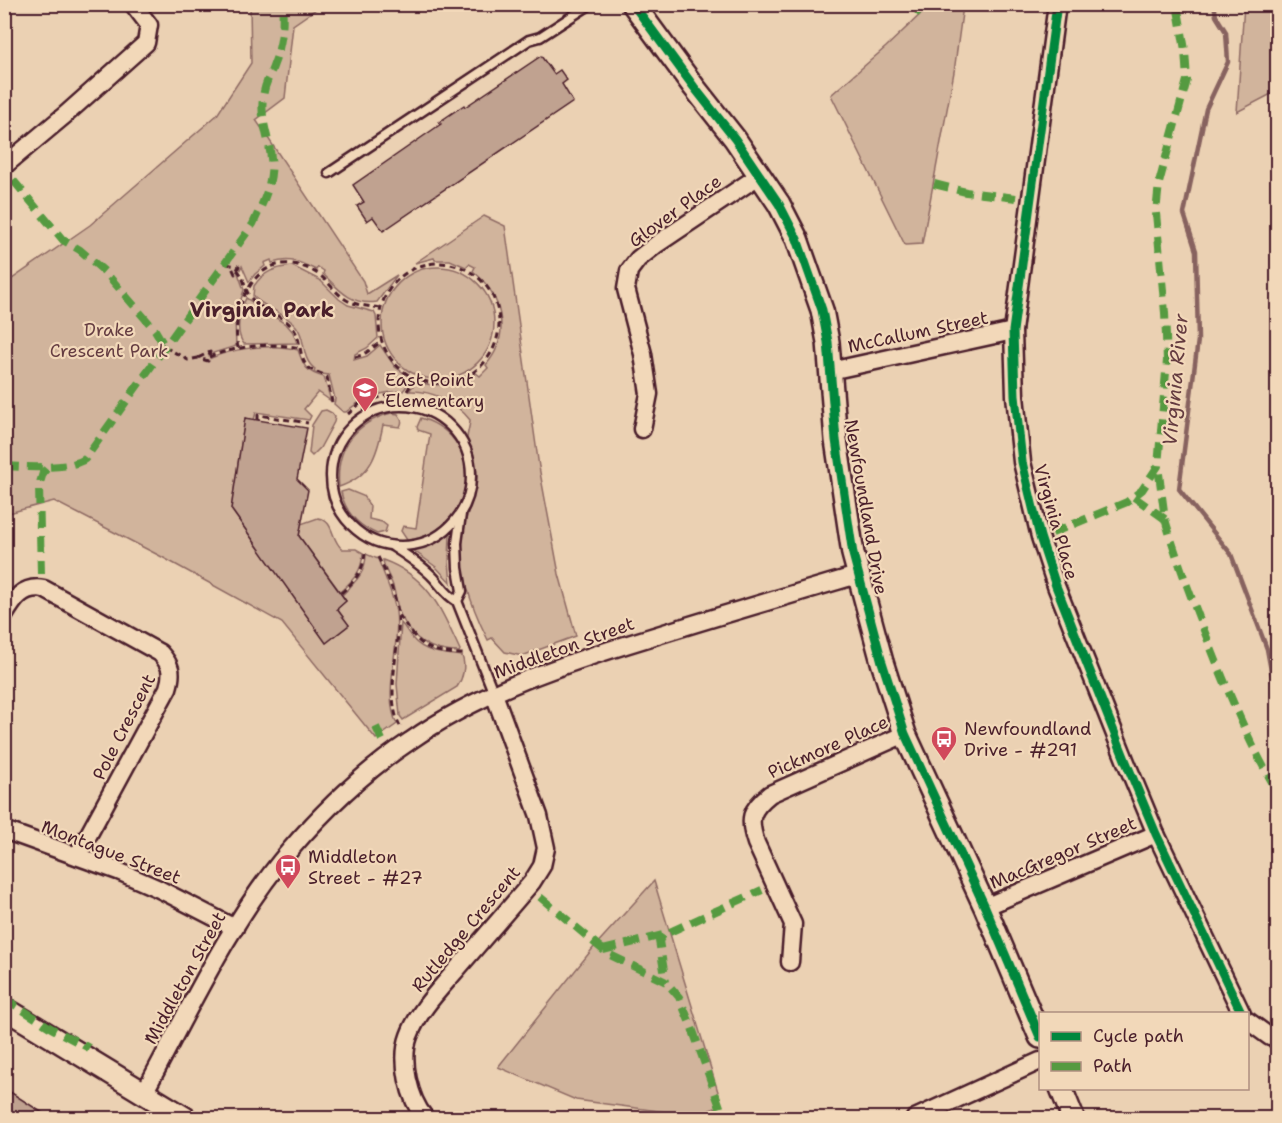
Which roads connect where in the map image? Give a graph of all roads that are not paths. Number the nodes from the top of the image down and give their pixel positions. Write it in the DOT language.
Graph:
graph roads {
  1 [pos="133,4"];
  2 [pos="591,4"];
  3 [pos="633,4"];
  4 [pos="1058,4"];
  5 [pos="4,166"];
  6 [pos="329,173"];
  7 [pos="760,175"];
  8 [pos="1013,331"];
  9 [pos="830,371"];
  10 [pos="642,429"];
  11 [pos="461,513"];
  12 [pos="392,546"];
  13 [pos="858,575"];
  14 [pos="457,602"];
  15 [pos="4,616"];
  16 [pos="494,694"];
  17 [pos="905,734"];
  18 [pos="4,830"];
  19 [pos="1156,834"];
  20 [pos="77,856"];
  21 [pos="986,907"];
  22 [pos="235,928"];
  23 [pos="790,962"];
  24 [pos="4,1008"];
  25 [pos="1241,1012"];
  26 [pos="1249,1022"];
  27 [pos="1039,1032"];
  28 [pos="1270,1037"];
  29 [pos="1039,1062"];
  30 [pos="1061,1090"];
  31 [pos="144,1093"];
  32 [pos="185,1119"];
  33 [pos="425,1119"];
  34 [pos="915,1119"];
  35 [pos="1072,1119"];
  1 -- 5 [label="street"];
  2 -- 6 [label="lane"];
  3 -- 7 [label="street, Newfoundland Drive"];
  4 -- 8 [label="street, Virginia Place"];
  7 -- 9 [label="street, Newfoundland Drive"];
  7 -- 10 [label="street, Glover Place"];
  8 -- 9 [label="street, McCallum Street"];
  8 -- 19 [label="street, Virginia Place"];
  9 -- 13 [label="street, Newfoundland Drive"];
  11 -- 12 [label="lane"];
  11 -- 12 [label="lane"];
  11 -- 14 [label="lane"];
  12 -- 14 [label="lane"];
  13 -- 16 [label="street, Middleton Street"];
  13 -- 17 [label="street, Newfoundland Drive"];
  14 -- 16 [label="lane"];
  15 -- 20 [label="street, Pole Crescent"];
  16 -- 22 [label="street, Middleton Street"];
  16 -- 33 [label="street, Rutledge Crescent"];
  17 -- 21 [label="street, Newfoundland Drive"];
  17 -- 23 [label="street, Pickmore Place"];
  18 -- 20 [label="street, Montague Street"];
  19 -- 21 [label="street, MacGregor Street"];
  19 -- 25 [label="street, Virginia Place"];
  20 -- 22 [label="street, Montague Street"];
  21 -- 27 [label="street, Newfoundland Drive"];
  22 -- 31 [label="street, Middleton Street"];
  24 -- 31 [label="street"];
  26 -- 28 [label="street"];
  29 -- 34 [label="street"];
  30 -- 35 [label="street"];
  31 -- 32 [label="street"];
}
